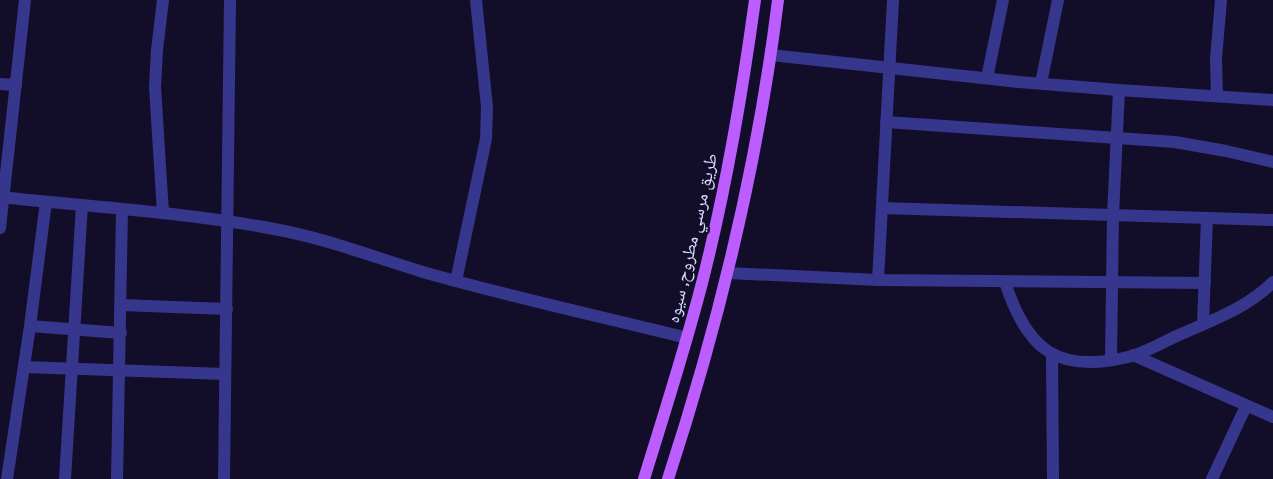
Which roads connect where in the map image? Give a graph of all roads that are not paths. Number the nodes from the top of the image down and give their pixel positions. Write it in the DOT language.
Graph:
graph roads {
  1 [pos="25,0"];
  2 [pos="163,0"];
  3 [pos="230,0"];
  4 [pos="476,0"];
  5 [pos="756,0"];
  6 [pos="778,0"];
  7 [pos="893,0"];
  8 [pos="1003,0"];
  9 [pos="1058,0"];
  10 [pos="1221,0"];
  11 [pos="771,54"];
  12 [pos="890,68"];
  13 [pos="987,78"];
  14 [pos="1041,83"];
  15 [pos="0,84"];
  16 [pos="16,85"];
  17 [pos="1119,90"];
  18 [pos="1217,96"];
  19 [pos="1273,100"];
  20 [pos="886,122"];
  21 [pos="1117,138"];
  22 [pos="1273,162"];
  23 [pos="2,197"];
  24 [pos="46,202"];
  25 [pos="82,205"];
  26 [pos="882,208"];
  27 [pos="122,209"];
  28 [pos="163,213"];
  29 [pos="1113,215"];
  30 [pos="1207,218"];
  31 [pos="1273,220"];
  32 [pos="228,221"];
  33 [pos="0,228"];
  34 [pos="728,273"];
  35 [pos="878,280"];
  36 [pos="456,281"];
  37 [pos="702,282"];
  38 [pos="1005,282"];
  39 [pos="1112,282"];
  40 [pos="1273,282"];
  41 [pos="1205,283"];
  42 [pos="724,289"];
  43 [pos="121,305"];
  44 [pos="227,309"];
  45 [pos="1203,324"];
  46 [pos="30,326"];
  47 [pos="74,329"];
  48 [pos="120,333"];
  49 [pos="687,338"];
  50 [pos="1052,355"];
  51 [pos="1134,355"];
  52 [pos="1110,360"];
  53 [pos="24,367"];
  54 [pos="72,369"];
  55 [pos="120,371"];
  56 [pos="225,374"];
  57 [pos="1246,406"];
  58 [pos="1273,417"];
  59 [pos="5,474"];
  60 [pos="65,479"];
  61 [pos="117,479"];
  62 [pos="224,479"];
  63 [pos="644,479"];
  64 [pos="668,479"];
  65 [pos="1053,479"];
  66 [pos="1212,479"];
  1 -- 16 [label="street"];
  2 -- 28 [label="street"];
  3 -- 32 [label="street"];
  4 -- 36 [label="street"];
  5 -- 37 [label="main road, طريق مرسي مطروح, سيوه"];
  6 -- 11 [label="main road"];
  7 -- 12 [label="street"];
  8 -- 13 [label="street"];
  9 -- 14 [label="street"];
  10 -- 18 [label="street"];
  11 -- 12 [label="street"];
  11 -- 34 [label="main road"];
  12 -- 13 [label="street"];
  12 -- 20 [label="street"];
  13 -- 14 [label="street"];
  14 -- 17 [label="street"];
  15 -- 16 [label="street"];
  16 -- 23 [label="street"];
  17 -- 18 [label="street"];
  17 -- 21 [label="street"];
  18 -- 19 [label="street"];
  20 -- 21 [label="street"];
  20 -- 26 [label="street"];
  21 -- 22 [label="street"];
  21 -- 29 [label="street"];
  23 -- 24 [label="street"];
  23 -- 33 [label="street"];
  24 -- 25 [label="street"];
  24 -- 46 [label="street"];
  25 -- 27 [label="street"];
  25 -- 47 [label="street"];
  26 -- 29 [label="street"];
  26 -- 35 [label="street"];
  27 -- 28 [label="street"];
  27 -- 43 [label="street"];
  28 -- 32 [label="street"];
  29 -- 30 [label="street"];
  29 -- 39 [label="street"];
  30 -- 31 [label="street"];
  30 -- 41 [label="street"];
  32 -- 36 [label="street"];
  32 -- 44 [label="street"];
  34 -- 35 [label="street"];
  34 -- 42 [label="main road"];
  35 -- 38 [label="street"];
  36 -- 49 [label="street"];
  37 -- 42 [label="main road"];
  37 -- 49 [label="main road, طريق مرسي مطروح, سيوه"];
  38 -- 39 [label="street"];
  38 -- 50 [label="street"];
  39 -- 41 [label="street"];
  39 -- 52 [label="street"];
  40 -- 45 [label="street"];
  41 -- 45 [label="street"];
  42 -- 64 [label="main road"];
  43 -- 44 [label="street"];
  43 -- 48 [label="street"];
  44 -- 56 [label="street"];
  45 -- 51 [label="street"];
  46 -- 47 [label="street"];
  46 -- 53 [label="street"];
  47 -- 48 [label="street"];
  47 -- 54 [label="street"];
  48 -- 55 [label="street"];
  49 -- 63 [label="main road, طريق مرسي مطروح, سيوه"];
  50 -- 52 [label="street"];
  50 -- 65 [label="street"];
  51 -- 52 [label="street"];
  51 -- 57 [label="street"];
  53 -- 54 [label="street"];
  53 -- 59 [label="street"];
  54 -- 55 [label="street"];
  54 -- 60 [label="street"];
  55 -- 56 [label="street"];
  55 -- 61 [label="street"];
  56 -- 62 [label="street"];
  57 -- 58 [label="street"];
  57 -- 66 [label="street"];
}
